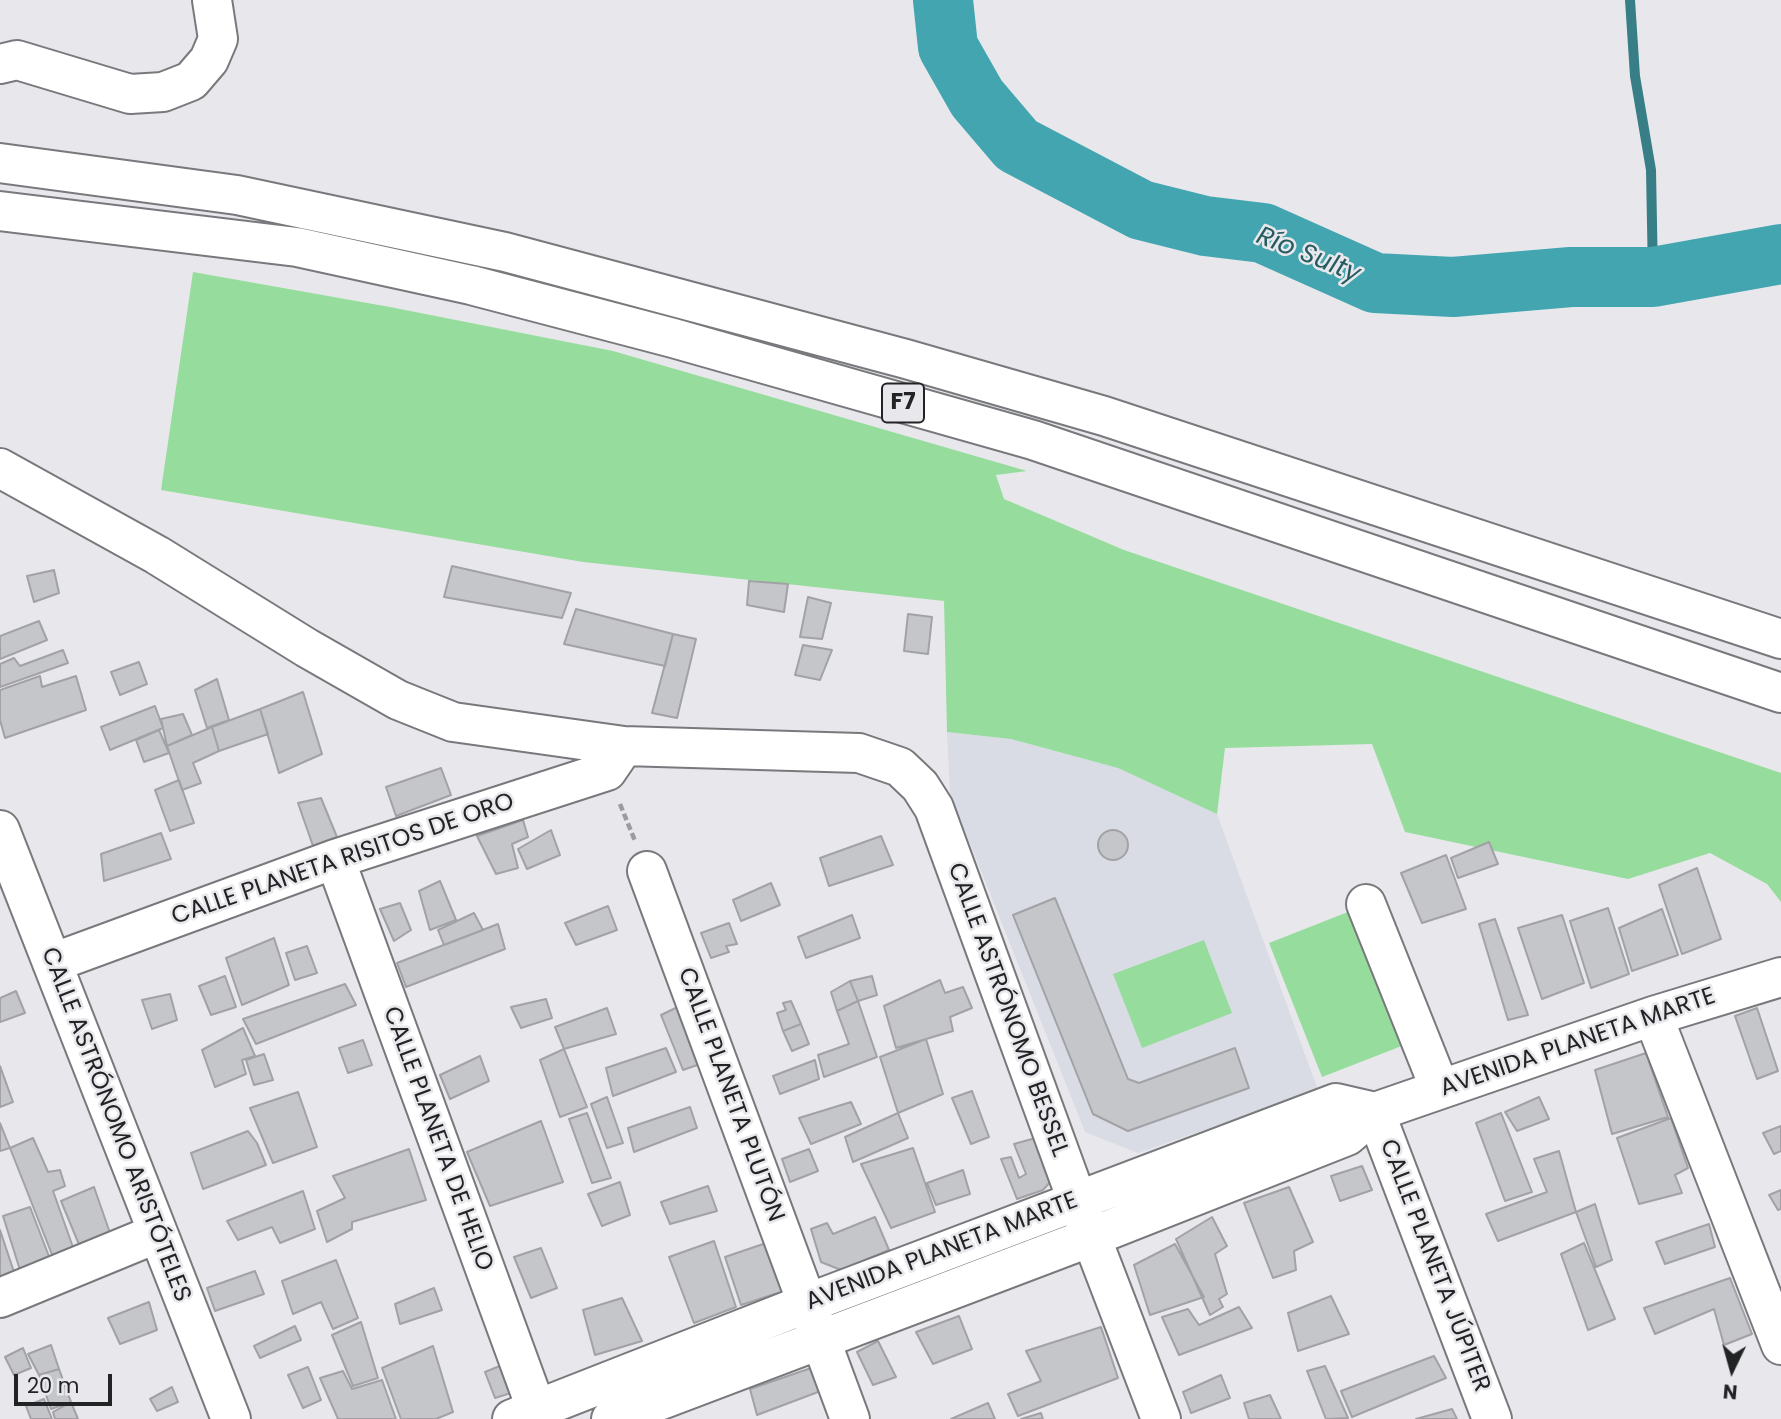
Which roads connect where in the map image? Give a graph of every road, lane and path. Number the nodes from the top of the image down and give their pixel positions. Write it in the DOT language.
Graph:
graph roads {
  1 [pos="212,0"];
  2 [pos="0,64"];
  3 [pos="0,163"];
  4 [pos="0,211"];
  5 [pos="0,468"];
  6 [pos="1781,639"];
  7 [pos="1781,693"];
  8 [pos="616,758"];
  9 [pos="0,830"];
  10 [pos="335,859"];
  11 [pos="647,871"];
  12 [pos="1366,904"];
  13 [pos="52,963"];
  14 [pos="1781,976"];
  15 [pos="1653,1016"];
  16 [pos="1440,1089"];
  17 [pos="1375,1112"];
  18 [pos="1077,1200"];
  19 [pos="158,1233"];
  20 [pos="1091,1237"];
  21 [pos="0,1298"];
  22 [pos="807,1303"];
  23 [pos="821,1339"];
  24 [pos="1781,1345"];
  25 [pos="529,1416"];
  26 [pos="231,1419"];
  27 [pos="611,1419"];
  28 [pos="850,1419"];
  29 [pos="1161,1419"];
  30 [pos="1492,1419"];
  1 -- 2 [label="main road"];
  3 -- 6 [label="main road, F7"];
  4 -- 7 [label="main road, F7"];
  5 -- 8 [label="main road"];
  8 -- 10 [label="main road, CALLE PLANETA RISITOS DE ORO"];
  8 -- 11 [label="path"];
  8 -- 18 [label="main road, CALLE ASTRÓNOMO BESSEL"];
  9 -- 13 [label="main road, CALLE ASTRÓNOMO ARISTÓTELES"];
  10 -- 13 [label="main road, CALLE PLANETA RISITOS DE ORO"];
  10 -- 25 [label="main road, CALLE PLANETA DE HELIO"];
  11 -- 22 [label="main road, CALLE PLANETA PLUTÓN"];
  12 -- 16 [label="main road"];
  13 -- 19 [label="main road, CALLE ASTRÓNOMO ARISTÓTELES"];
  14 -- 15 [label="main road, AVENIDA PLANETA MARTE"];
  15 -- 16 [label="main road, AVENIDA PLANETA MARTE"];
  15 -- 24 [label="main road"];
  16 -- 17 [label="main road, AVENIDA PLANETA MARTE"];
  17 -- 18 [label="main road, AVENIDA PLANETA MARTE"];
  17 -- 20 [label="main road, AVENIDA PLANETA MARTE"];
  17 -- 30 [label="main road, CALLE PLANETA JÚPITER"];
  18 -- 20 [label="main road, CALLE ASTRÓNOMO BESSEL"];
  18 -- 22 [label="main road, AVENIDA PLANETA MARTE"];
  19 -- 21 [label="main road"];
  19 -- 26 [label="main road, CALLE ASTRÓNOMO ARISTÓTELES"];
  20 -- 23 [label="main road, AVENIDA PLANETA MARTE"];
  20 -- 29 [label="main road, CALLE ASTRÓNOMO BESSEL"];
  22 -- 23 [label="main road, CALLE PLANETA PLUTÓN"];
  22 -- 25 [label="main road, AVENIDA PLANETA MARTE"];
  23 -- 27 [label="main road, AVENIDA PLANETA MARTE"];
  23 -- 28 [label="main road, CALLE PLANETA PLUTÓN"];
}
